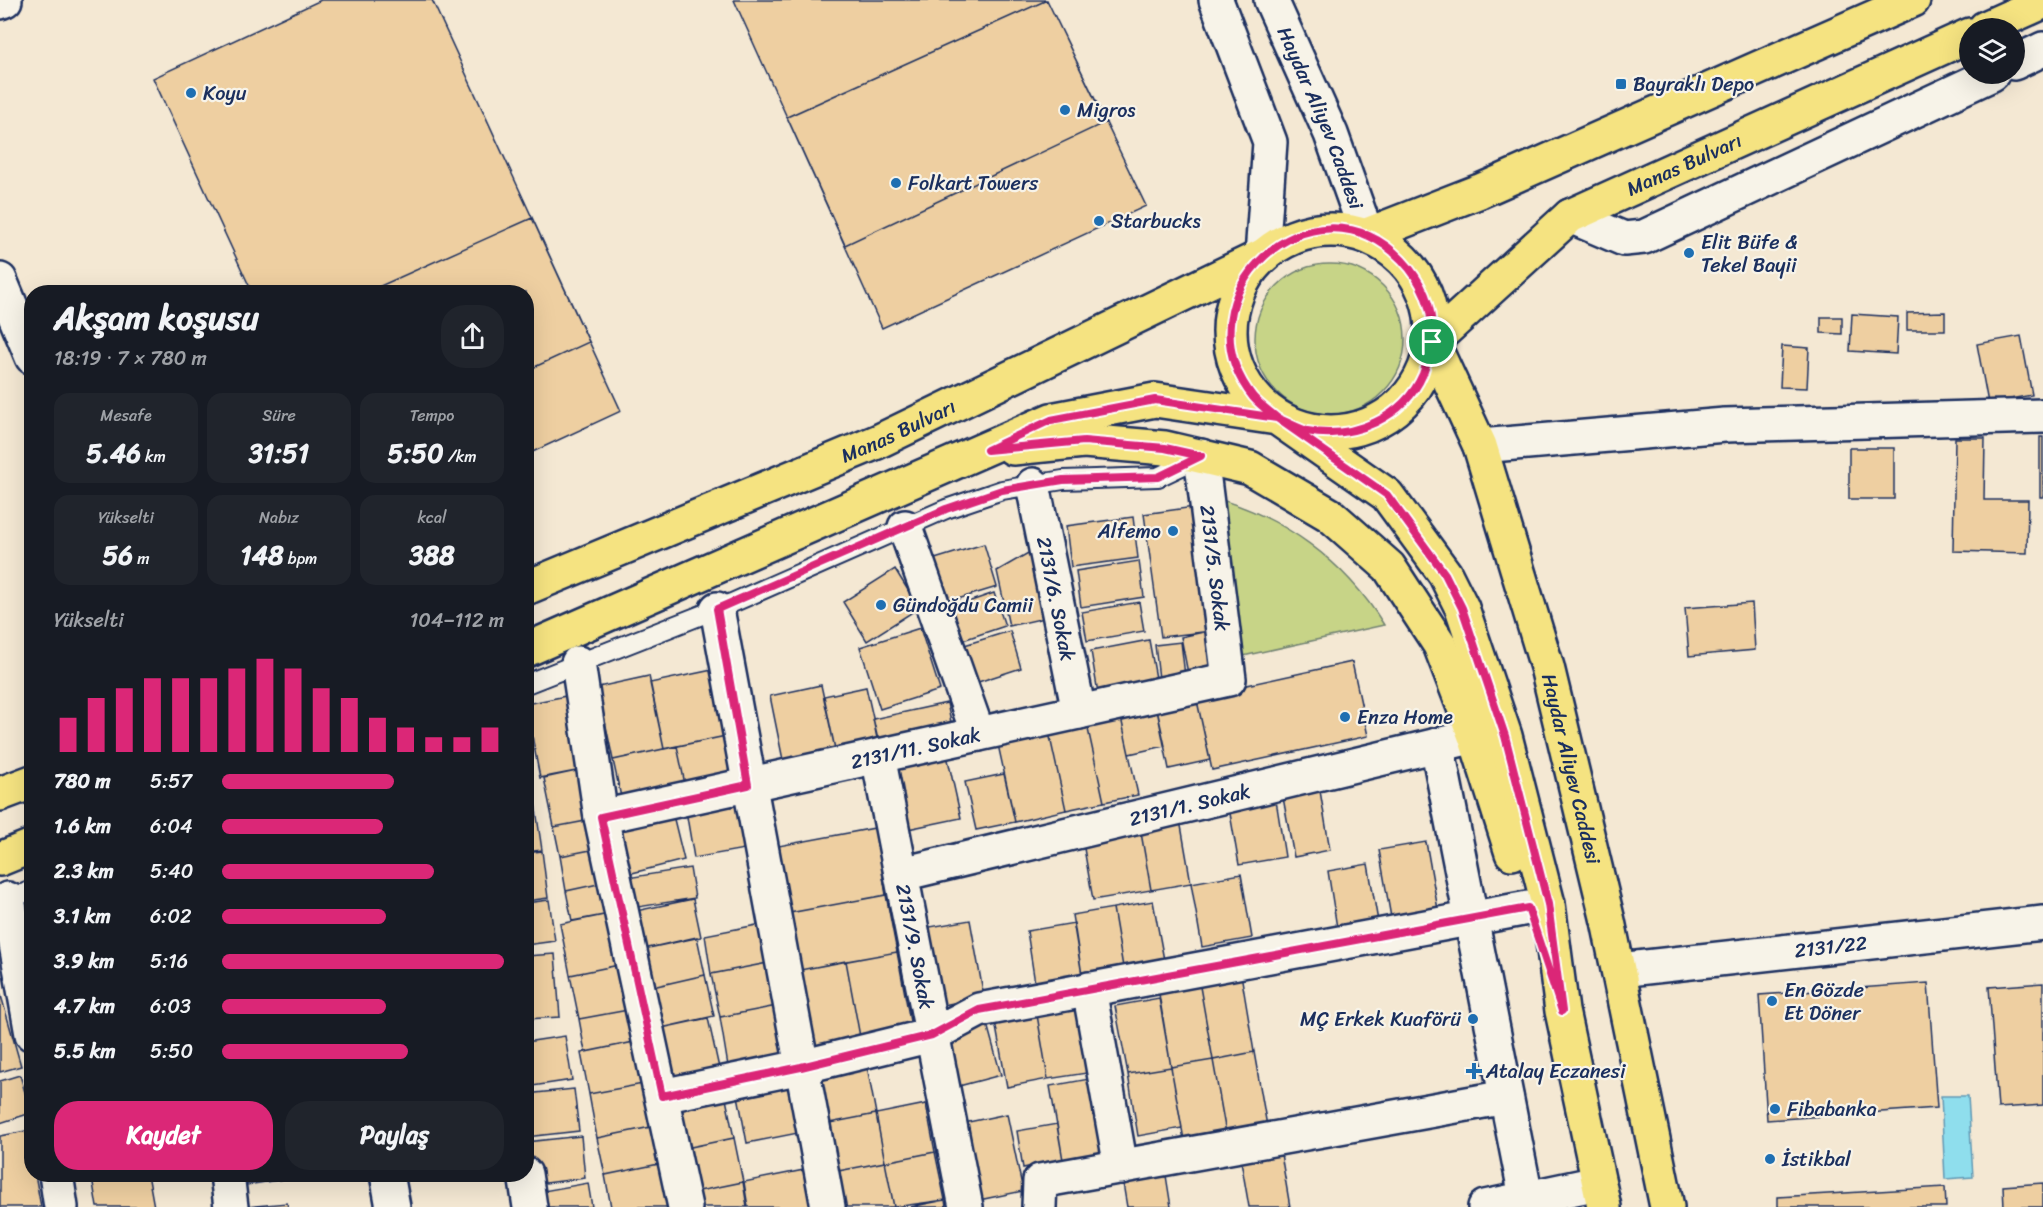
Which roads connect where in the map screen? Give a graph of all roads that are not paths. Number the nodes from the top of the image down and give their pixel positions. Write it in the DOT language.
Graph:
graph roads {
  1 [pos="5,0"];
  2 [pos="1216,0"];
  3 [pos="1271,0"];
  4 [pos="1913,0"];
  5 [pos="0,2"];
  6 [pos="2043,2"];
  7 [pos="2007,18"];
  8 [pos="1959,40"];
  9 [pos="2043,49"];
  10 [pos="2025,58"];
  11 [pos="1971,84"];
  12 [pos="1570,216"];
  13 [pos="1367,235"];
  14 [pos="1262,256"];
  15 [pos="0,280"];
  16 [pos="24,338"];
  17 [pos="1432,342"];
  18 [pos="2043,416"];
  19 [pos="1277,418"];
  20 [pos="1480,446"];
  21 [pos="987,450"];
  22 [pos="1201,456"];
  23 [pos="1033,485"];
  24 [pos="905,527"];
  25 [pos="534,585"];
  26 [pos="717,609"];
  27 [pos="534,647"];
  28 [pos="578,663"];
  29 [pos="1229,679"];
  30 [pos="534,681"];
  31 [pos="1079,712"];
  32 [pos="978,734"];
  33 [pos="1475,735"];
  34 [pos="1437,745"];
  35 [pos="878,756"];
  36 [pos="24,785"];
  37 [pos="748,785"];
  38 [pos="0,794"];
  39 [pos="601,817"];
  40 [pos="24,849"];
  41 [pos="0,859"];
  42 [pos="902,874"];
  43 [pos="13,897"];
  44 [pos="1528,908"];
  45 [pos="1471,918"];
  46 [pos="2043,923"];
  47 [pos="1619,970"];
  48 [pos="24,976"];
  49 [pos="1089,989"];
  50 [pos="1562,1011"];
  51 [pos="932,1035"];
  52 [pos="801,1067"];
  53 [pos="662,1096"];
  54 [pos="1506,1097"];
  55 [pos="1121,1167"];
  56 [pos="57,1182"];
  57 [pos="228,1182"];
  58 [pos="388,1182"];
  59 [pos="526,1182"];
  60 [pos="1601,1195"];
  61 [pos="1527,1203"];
  62 [pos="62,1207"];
  63 [pos="231,1207"];
  64 [pos="393,1207"];
  65 [pos="530,1207"];
  66 [pos="685,1207"];
  67 [pos="828,1207"];
  68 [pos="966,1207"];
  69 [pos="1039,1207"];
  70 [pos="1485,1207"];
  71 [pos="1667,1207"];
  1 -- 5 [label="street"];
  2 -- 14 [label="street"];
  3 -- 13 [label="street, Haydar Aliyev Caddesi"];
  4 -- 13 [label="main road"];
  6 -- 7 [label="main road"];
  8 -- 12 [label="main road, Manas Bulvarı"];
  9 -- 10 [label="street"];
  11 -- 12 [label="street"];
  12 -- 17 [label="main road, Manas Bulvarı"];
  13 -- 14 [label="main road"];
  13 -- 17 [label="main road"];
  14 -- 19 [label="main road"];
  14 -- 25 [label="main road, Manas Bulvarı"];
  15 -- 16 [label="street"];
  17 -- 19 [label="main road"];
  17 -- 20 [label="main road, Haydar Aliyev Caddesi"];
  18 -- 20 [label="street"];
  19 -- 21 [label="main road"];
  19 -- 50 [label="main road"];
  20 -- 47 [label="main road, Haydar Aliyev Caddesi"];
  21 -- 22 [label="main road"];
  21 -- 27 [label="main road"];
  22 -- 23 [label="lane"];
  22 -- 29 [label="street, 2131/5. Sokak"];
  22 -- 33 [label="main road"];
  23 -- 24 [label="lane"];
  23 -- 31 [label="street, 2131/6. Sokak"];
  24 -- 26 [label="lane"];
  24 -- 32 [label="street"];
  26 -- 28 [label="lane"];
  26 -- 37 [label="street"];
  28 -- 30 [label="lane"];
  28 -- 39 [label="street"];
  29 -- 31 [label="street, 2131/11. Sokak"];
  31 -- 32 [label="street, 2131/11. Sokak"];
  32 -- 35 [label="street, 2131/11. Sokak"];
  33 -- 34 [label="street, 2131/1. Sokak"];
  33 -- 44 [label="main road"];
  34 -- 42 [label="street, 2131/1. Sokak"];
  34 -- 45 [label="street"];
  35 -- 37 [label="street, 2131/11. Sokak"];
  35 -- 42 [label="street, 2131/9. Sokak"];
  36 -- 38 [label="main road"];
  37 -- 39 [label="street, 2131/11. Sokak"];
  37 -- 52 [label="street"];
  39 -- 53 [label="street"];
  40 -- 41 [label="main road"];
  42 -- 51 [label="street, 2131/9. Sokak"];
  43 -- 48 [label="street"];
  44 -- 45 [label="street"];
  44 -- 50 [label="main road"];
  45 -- 49 [label="street"];
  45 -- 54 [label="street"];
  46 -- 47 [label="street, 2131/22"];
  47 -- 71 [label="main road, Haydar Aliyev Caddesi"];
  49 -- 51 [label="street"];
  49 -- 55 [label="street"];
  50 -- 60 [label="main road"];
  51 -- 52 [label="street"];
  51 -- 68 [label="street, 2131/9. Sokak"];
  52 -- 53 [label="street"];
  52 -- 67 [label="street"];
  53 -- 66 [label="street"];
  54 -- 55 [label="street"];
  54 -- 61 [label="street"];
  55 -- 69 [label="street"];
  56 -- 62 [label="street"];
  57 -- 63 [label="street"];
  58 -- 64 [label="street"];
  59 -- 65 [label="street"];
  60 -- 61 [label="street"];
  61 -- 70 [label="street"];
}
